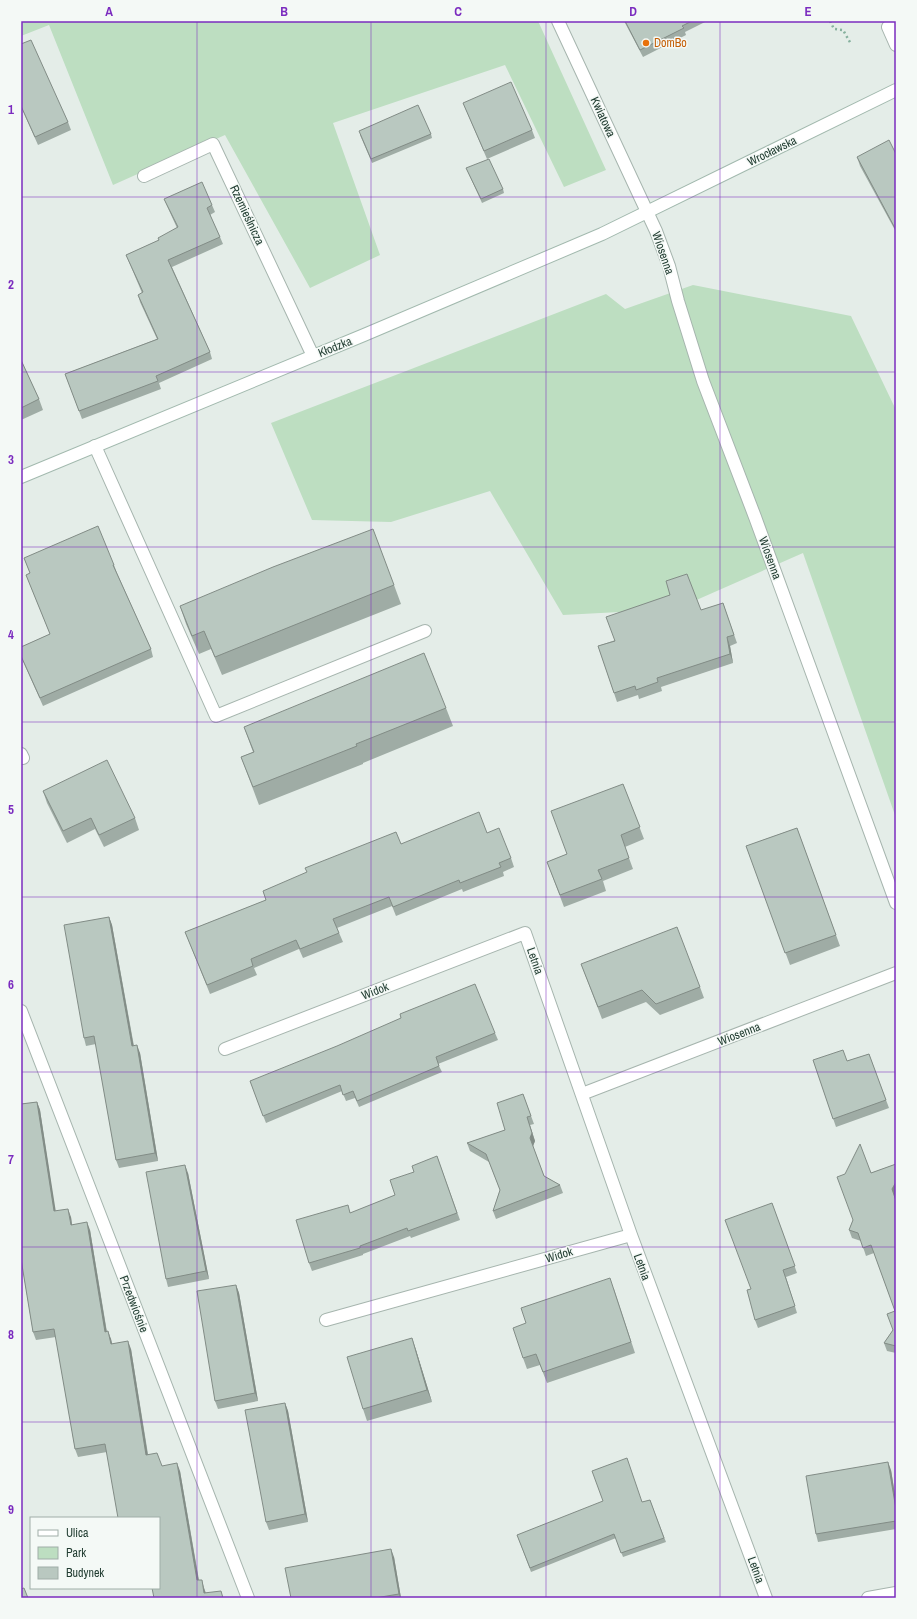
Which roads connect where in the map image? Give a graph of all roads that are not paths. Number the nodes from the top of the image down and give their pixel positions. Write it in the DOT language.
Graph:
graph roads {
  1 [pos="558,21"];
  2 [pos="896,23"];
  3 [pos="896,45"];
  4 [pos="896,90"];
  5 [pos="144,176"];
  6 [pos="648,212"];
  7 [pos="312,356"];
  8 [pos="95,446"];
  9 [pos="21,478"];
  10 [pos="424,631"];
  11 [pos="896,904"];
  12 [pos="525,933"];
  13 [pos="896,973"];
  14 [pos="21,1011"];
  15 [pos="225,1049"];
  16 [pos="582,1094"];
  17 [pos="630,1235"];
  18 [pos="326,1320"];
  19 [pos="896,1593"];
  20 [pos="248,1598"];
  21 [pos="766,1598"];
  22 [pos="868,1598"];
  1 -- 6 [label="street, Kwiatowa"];
  2 -- 3 [label="street"];
  4 -- 6 [label="street, Wrocławska"];
  5 -- 7 [label="street, Rzemieślnicza"];
  6 -- 7 [label="street, Kłodzka"];
  6 -- 11 [label="street, Wiosenna"];
  7 -- 8 [label="street, Kłodzka"];
  8 -- 9 [label="street, Kłodzka"];
  8 -- 10 [label="street"];
  12 -- 15 [label="street, Widok"];
  12 -- 16 [label="street, Letnia"];
  13 -- 16 [label="street, Wiosenna"];
  14 -- 20 [label="street, Przedwiośnie"];
  16 -- 17 [label="street, Letnia"];
  17 -- 18 [label="street, Widok"];
  17 -- 21 [label="street, Letnia"];
  19 -- 22 [label="street"];
}
